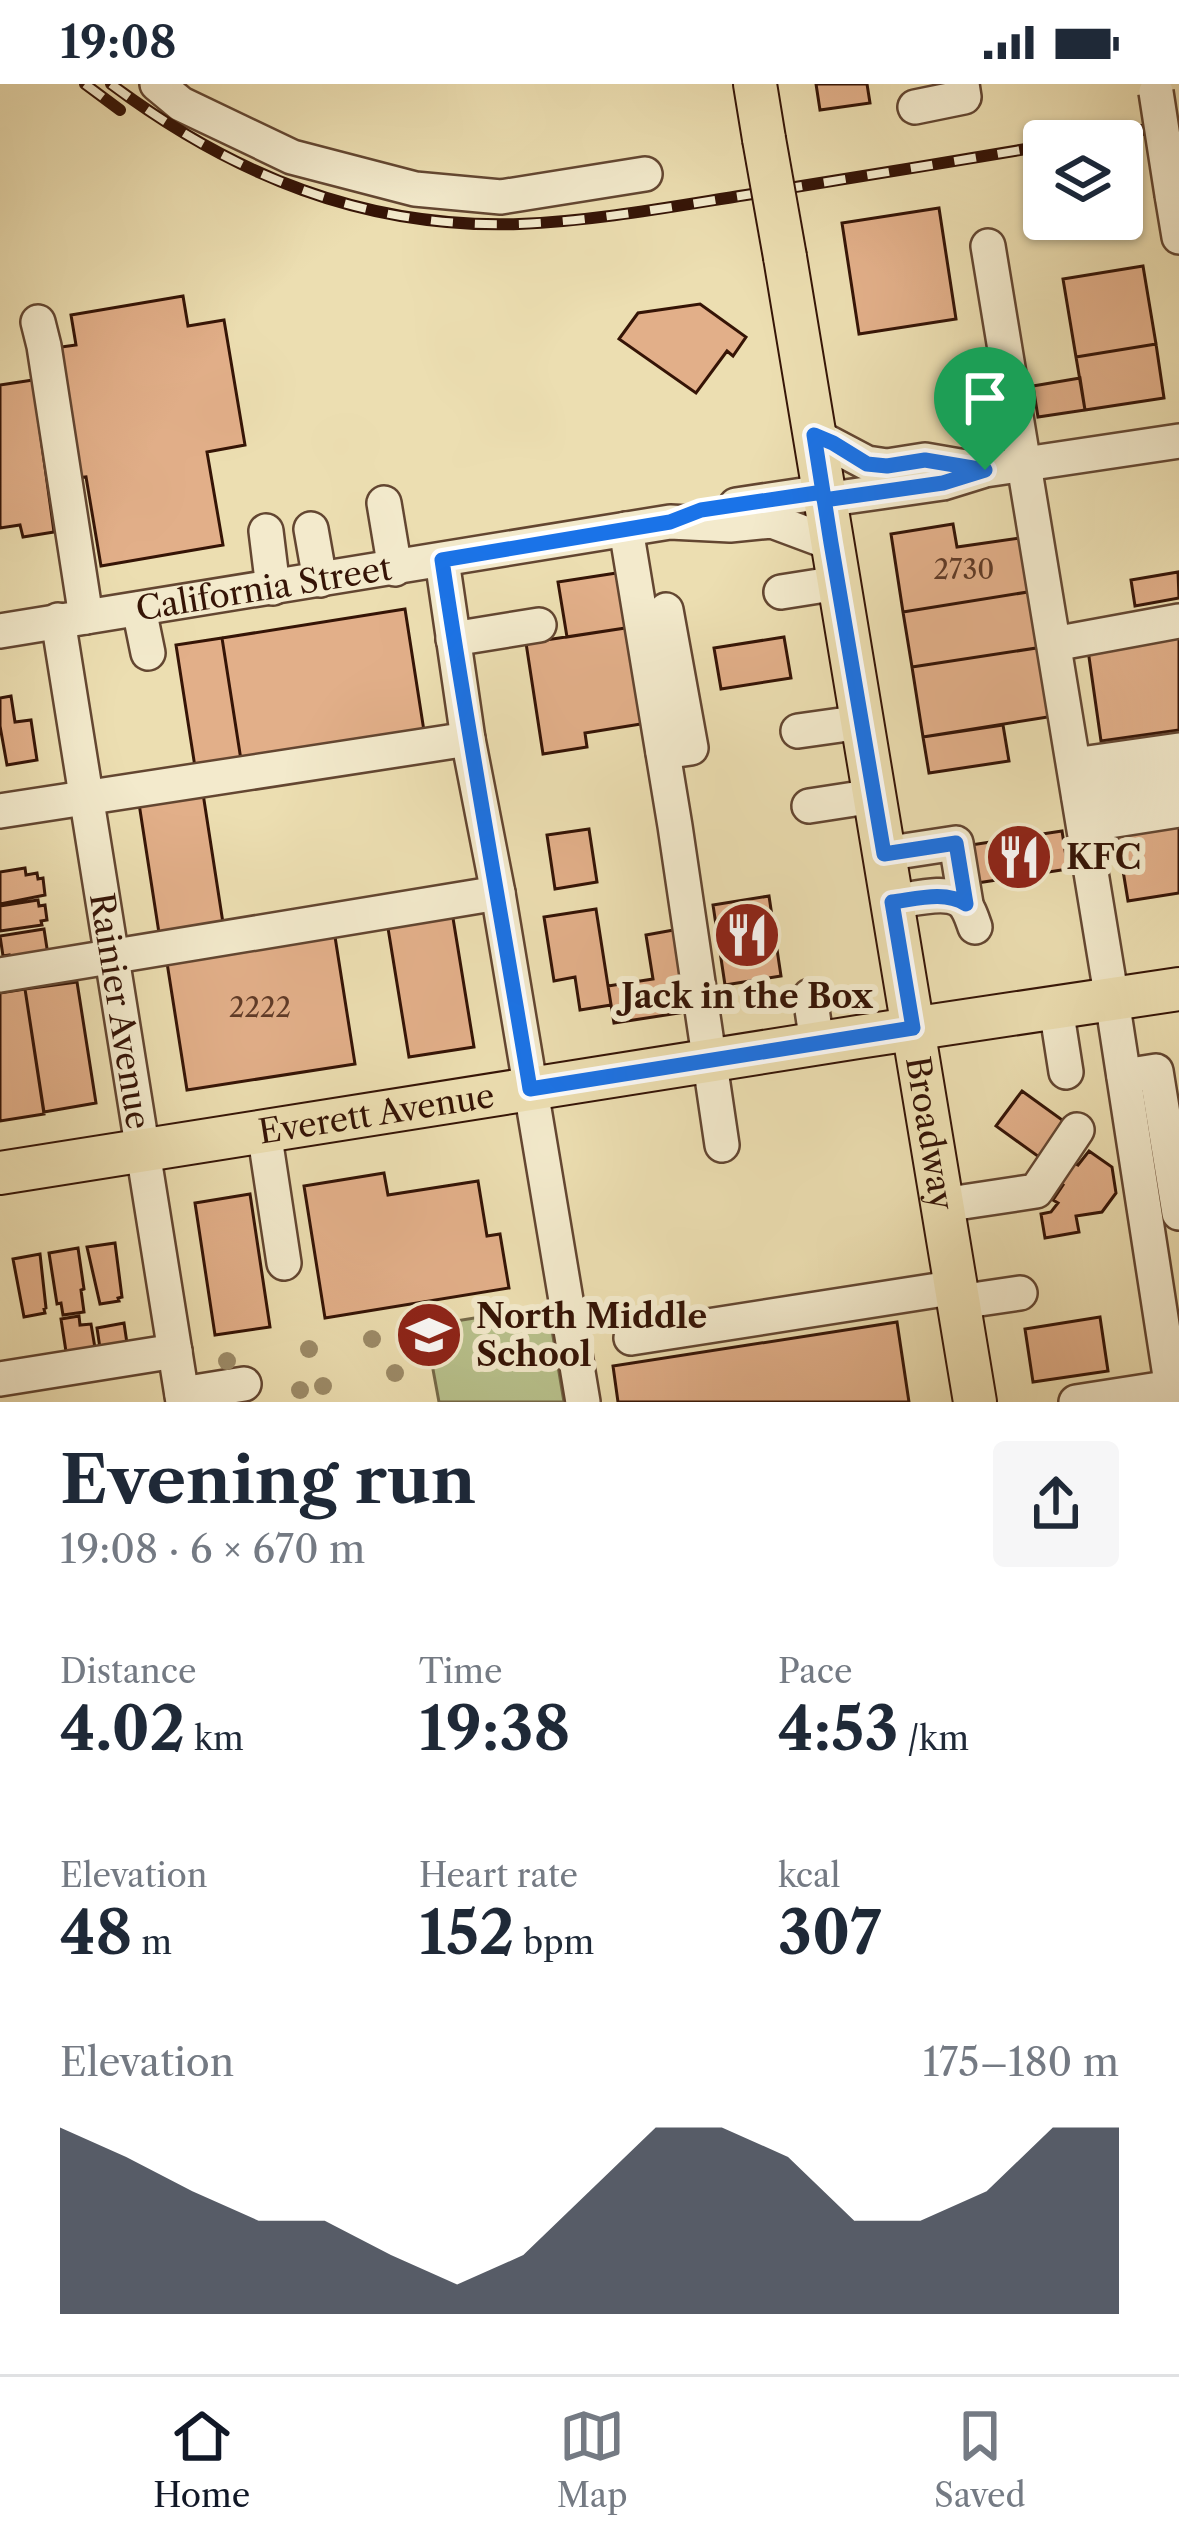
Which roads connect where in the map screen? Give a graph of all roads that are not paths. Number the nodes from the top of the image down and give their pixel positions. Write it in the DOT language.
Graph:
graph roads {
  1 [pos="157,84"];
  2 [pos="755,84"];
  3 [pos="962,84"];
  4 [pos="1156,88"];
  5 [pos="915,107"];
  6 [pos="645,174"];
  7 [pos="1179,237"];
  8 [pos="988,246"];
  9 [pos="38,322"];
  10 [pos="814,435"];
  11 [pos="1179,441"];
  12 [pos="1025,466"];
  13 [pos="985,470"];
  14 [pos="824,496"];
  15 [pos="384,503"];
  16 [pos="670,522"];
  17 [pos="311,529"];
  18 [pos="626,529"];
  19 [pos="266,531"];
  20 [pos="442,560"];
  21 [pos="835,563"];
  22 [pos="395,568"];
  23 [pos="320,580"];
  24 [pos="274,588"];
  25 [pos="781,592"];
  26 [pos="140,609"];
  27 [pos="666,610"];
  28 [pos="72,618"];
  29 [pos="1179,621"];
  30 [pos="539,625"];
  31 [pos="0,631"];
  32 [pos="453,639"];
  33 [pos="1054,644"];
  34 [pos="148,653"];
  35 [pos="862,722"];
  36 [pos="798,731"];
  37 [pos="468,739"];
  38 [pos="1179,750"];
  39 [pos="663,752"];
  40 [pos="1179,780"];
  41 [pos="874,796"];
  42 [pos="1079,796"];
  43 [pos="86,798"];
  44 [pos="809,806"];
  45 [pos="1179,810"];
  46 [pos="0,811"];
  47 [pos="709,821"];
  48 [pos="675,826"];
  49 [pos="884,854"];
  50 [pos="498,893"];
  51 [pos="892,902"];
  52 [pos="112,956"];
  53 [pos="0,975"];
  54 [pos="1179,989"];
  55 [pos="810,996"];
  56 [pos="1112,1000"];
  57 [pos="1056,1008"];
  58 [pos="913,1028"];
  59 [pos="817,1043"];
  60 [pos="709,1060"];
  61 [pos="1066,1072"];
  62 [pos="1140,1074"];
  63 [pos="530,1089"];
  64 [pos="1077,1130"];
  65 [pos="264,1131"];
  66 [pos="722,1145"];
  67 [pos="143,1150"];
  68 [pos="0,1173"];
  69 [pos="943,1205"];
  70 [pos="1179,1214"];
  71 [pos="1163,1228"];
  72 [pos="284,1263"];
  73 [pos="1156,1274"];
  74 [pos="1020,1293"];
  75 [pos="958,1295"];
  76 [pos="631,1338"];
  77 [pos="175,1351"];
  78 [pos="0,1379"];
  79 [pos="244,1384"];
  80 [pos="1173,1394"];
  81 [pos="183,1398"];
  82 [pos="583,1402"];
  83 [pos="975,1402"];
  84 [pos="1076,1402"];
  1 -- 6 [label="street"];
  2 -- 10 [label="main road, Broadway, bridge"];
  3 -- 5 [label="street"];
  4 -- 7 [label="street, bridge"];
  8 -- 12 [label="street"];
  9 -- 28 [label="street, Rainier Avenue"];
  10 -- 13 [label="street, California Street"];
  10 -- 14 [label="main road, Broadway"];
  11 -- 12 [label="street, California Street"];
  12 -- 13 [label="street, California Street"];
  12 -- 33 [label="street"];
  13 -- 14 [label="street, California Street"];
  14 -- 16 [label="street, California Street"];
  14 -- 21 [label="main road, Broadway"];
  15 -- 22 [label="street"];
  16 -- 18 [label="street, California Street"];
  16 -- 21 [label="street, California Street"];
  17 -- 23 [label="street"];
  18 -- 20 [label="street, California Street"];
  18 -- 39 [label="street"];
  19 -- 24 [label="street"];
  20 -- 22 [label="street, California Street"];
  20 -- 32 [label="street"];
  21 -- 25 [label="street"];
  21 -- 35 [label="main road, Broadway"];
  22 -- 23 [label="street, California Street"];
  23 -- 24 [label="street, California Street"];
  24 -- 26 [label="street, California Street"];
  26 -- 28 [label="street, California Street"];
  26 -- 34 [label="street"];
  27 -- 39 [label="street"];
  28 -- 31 [label="street, California Street"];
  28 -- 43 [label="street, Rainier Avenue"];
  29 -- 33 [label="street"];
  30 -- 32 [label="street"];
  32 -- 37 [label="street"];
  33 -- 42 [label="street"];
  35 -- 36 [label="street"];
  35 -- 41 [label="main road, Broadway"];
  37 -- 43 [label="street"];
  37 -- 50 [label="street"];
  38 -- 42 [label="street"];
  39 -- 48 [label="street"];
  40 -- 42 [label="street"];
  41 -- 44 [label="street"];
  41 -- 49 [label="main road, Broadway"];
  42 -- 45 [label="street"];
  42 -- 56 [label="street"];
  43 -- 46 [label="street"];
  43 -- 52 [label="street, Rainier Avenue"];
  47 -- 48 [label="street"];
  48 -- 60 [label="street"];
  49 -- 51 [label="main road, Broadway"];
  49 -- 51 [label="street"];
  50 -- 52 [label="street"];
  50 -- 63 [label="street"];
  51 -- 58 [label="main road, Broadway"];
  52 -- 53 [label="street"];
  52 -- 67 [label="street, Rainier Avenue"];
  54 -- 56 [label="main road, Everett Avenue"];
  55 -- 59 [label="street"];
  56 -- 57 [label="main road, Everett Avenue"];
  56 -- 62 [label="street"];
  57 -- 58 [label="main road, Everett Avenue"];
  57 -- 61 [label="street"];
  58 -- 59 [label="main road, Everett Avenue"];
  58 -- 69 [label="main road, Broadway"];
  59 -- 60 [label="main road, Everett Avenue"];
  60 -- 63 [label="main road, Everett Avenue"];
  60 -- 66 [label="street"];
  62 -- 70 [label="street"];
  62 -- 71 [label="street"];
  63 -- 65 [label="main road, Everett Avenue"];
  63 -- 82 [label="street"];
  64 -- 69 [label="street"];
  65 -- 67 [label="main road, Everett Avenue"];
  65 -- 72 [label="street"];
  67 -- 68 [label="main road, Everett Avenue"];
  67 -- 77 [label="street, Rainier Avenue"];
  69 -- 75 [label="main road, Broadway"];
  71 -- 73 [label="street"];
  73 -- 80 [label="street"];
  74 -- 75 [label="street"];
  75 -- 76 [label="street"];
  75 -- 83 [label="main road, Broadway"];
  77 -- 78 [label="street"];
  77 -- 81 [label="street, Rainier Avenue"];
  79 -- 81 [label="street"];
  80 -- 84 [label="street"];
}
